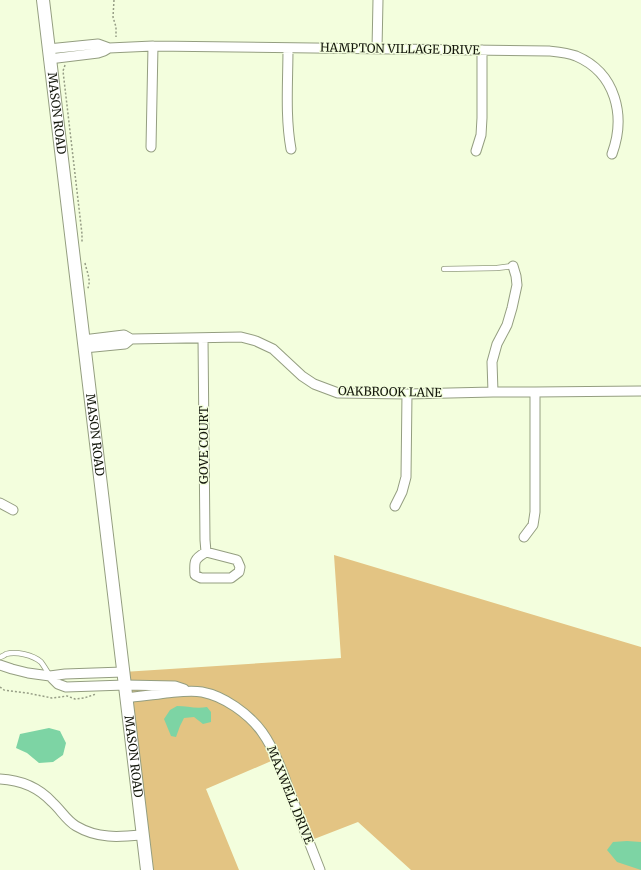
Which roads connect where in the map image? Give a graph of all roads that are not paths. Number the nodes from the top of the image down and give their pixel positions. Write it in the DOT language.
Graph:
graph roads {
  1 [pos="42,0"];
  2 [pos="378,0"];
  3 [pos="153,46"];
  4 [pos="288,48"];
  5 [pos="377,49"];
  6 [pos="482,50"];
  7 [pos="49,54"];
  8 [pos="151,147"];
  9 [pos="291,149"];
  10 [pos="476,151"];
  11 [pos="612,154"];
  12 [pos="513,266"];
  13 [pos="444,269"];
  14 [pos="204,338"];
  15 [pos="84,344"];
  16 [pos="641,391"];
  17 [pos="493,392"];
  18 [pos="535,392"];
  19 [pos="407,394"];
  20 [pos="0,503"];
  21 [pos="395,506"];
  22 [pos="13,510"];
  23 [pos="524,537"];
  24 [pos="206,552"];
  25 [pos="0,657"];
  26 [pos="0,665"];
  27 [pos="123,672"];
  28 [pos="50,676"];
  29 [pos="125,685"];
  30 [pos="191,691"];
  31 [pos="126,698"];
  32 [pos="0,779"];
  33 [pos="142,835"];
  34 [pos="147,870"];
  35 [pos="320,870"];
  1 -- 7 [label="main road, MASON ROAD"];
  2 -- 5 [label="street"];
  3 -- 4 [label="street, HAMPTON VILLAGE DRIVE"];
  3 -- 7 [label="street, HAMPTON VILLAGE DRIVE"];
  3 -- 8 [label="street"];
  4 -- 5 [label="street, HAMPTON VILLAGE DRIVE"];
  4 -- 9 [label="street"];
  5 -- 6 [label="street, HAMPTON VILLAGE DRIVE"];
  6 -- 10 [label="street"];
  6 -- 11 [label="street, HAMPTON VILLAGE DRIVE"];
  7 -- 15 [label="main road, MASON ROAD"];
  12 -- 13 [label="lane"];
  12 -- 17 [label="street"];
  14 -- 15 [label="street, OAKBROOK LANE"];
  14 -- 19 [label="street, OAKBROOK LANE"];
  14 -- 24 [label="street, GOVE COURT"];
  15 -- 27 [label="main road, MASON ROAD"];
  16 -- 18 [label="street, OAKBROOK LANE"];
  17 -- 18 [label="street, OAKBROOK LANE"];
  17 -- 19 [label="street, OAKBROOK LANE"];
  18 -- 23 [label="street"];
  19 -- 21 [label="street"];
  20 -- 22 [label="street"];
  24 -- 24 [label="street"];
  25 -- 28 [label="lane"];
  26 -- 28 [label="street"];
  27 -- 28 [label="street"];
  27 -- 29 [label="main road, MASON ROAD"];
  28 -- 29 [label="street, MAXWELL DRIVE"];
  29 -- 30 [label="street, MAXWELL DRIVE"];
  29 -- 31 [label="main road, MASON ROAD"];
  30 -- 31 [label="street, MAXWELL DRIVE"];
  30 -- 35 [label="street, MAXWELL DRIVE"];
  31 -- 33 [label="main road, MASON ROAD"];
  32 -- 33 [label="street"];
  33 -- 34 [label="main road, MASON ROAD"];
}
